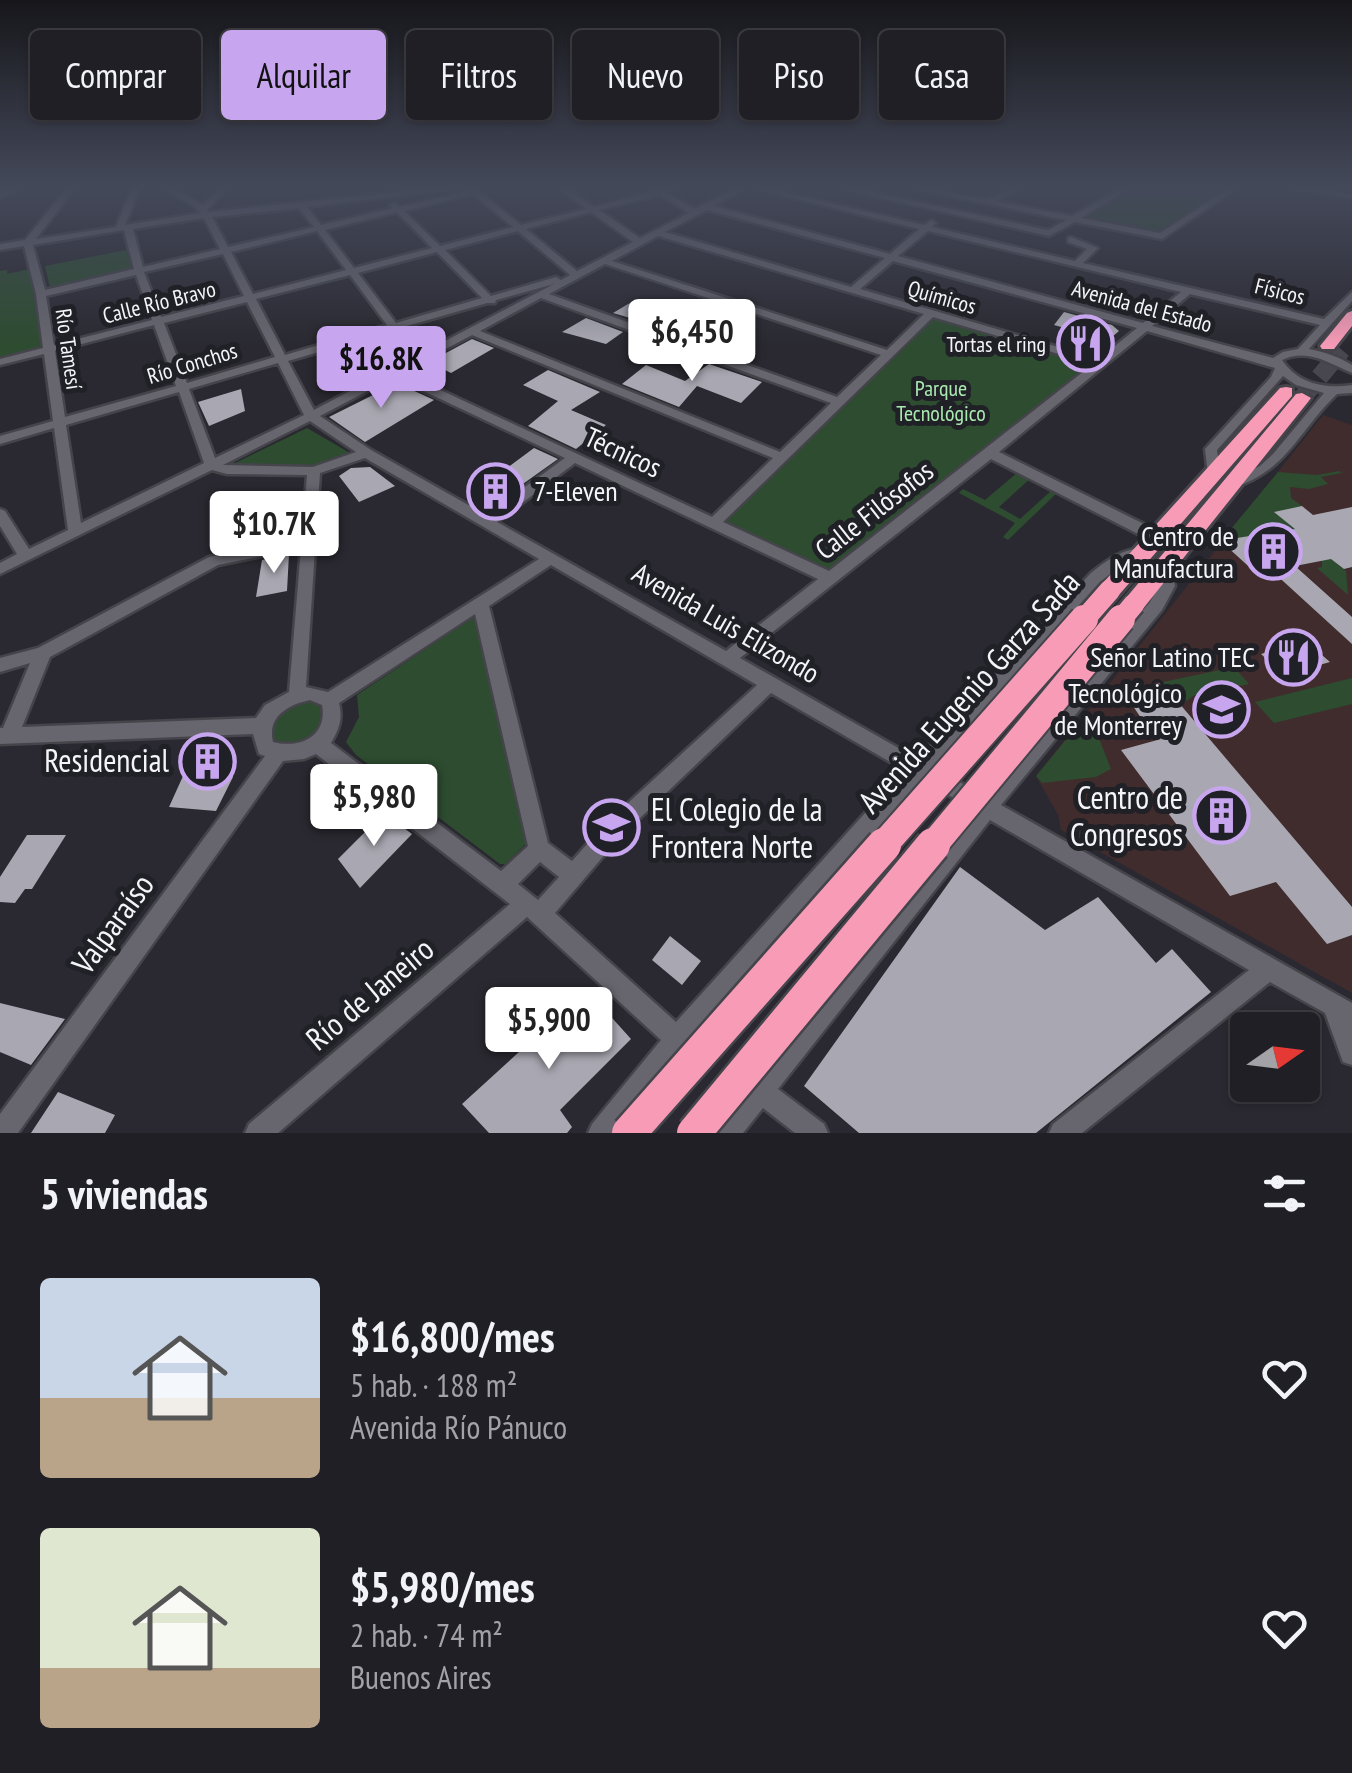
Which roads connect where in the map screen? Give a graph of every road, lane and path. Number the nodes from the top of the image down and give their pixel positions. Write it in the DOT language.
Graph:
graph roads {
  1 [pos="42,241"];
  2 [pos="128,241"];
  3 [pos="220,241"];
  4 [pos="266,241"];
  5 [pos="329,241"];
  6 [pos="431,241"];
  7 [pos="471,241"];
  8 [pos="535,241"];
  9 [pos="684,241"];
  10 [pos="830,241"];
  11 [pos="911,241"];
  12 [pos="983,241"];
  13 [pos="1073,241"];
  14 [pos="639,242"];
  15 [pos="28,243"];
  16 [pos="0,247"];
  17 [pos="440,249"];
  18 [pos="225,250"];
  19 [pos="892,257"];
  20 [pos="604,261"];
  21 [pos="1078,263"];
  22 [pos="139,271"];
  23 [pos="354,272"];
  24 [pos="573,277"];
  25 [pos="1190,289"];
  26 [pos="852,291"];
  27 [pos="41,294"];
  28 [pos="542,295"];
  29 [pos="1352,295"];
  30 [pos="487,297"];
  31 [pos="251,299"];
  32 [pos="504,315"];
  33 [pos="929,315"];
  34 [pos="1352,316"];
  35 [pos="159,322"];
  36 [pos="1326,323"];
  37 [pos="392,324"];
  38 [pos="1143,325"];
  39 [pos="472,332"];
  40 [pos="1338,346"];
  41 [pos="49,350"];
  42 [pos="1301,352"];
  43 [pos="888,354"];
  44 [pos="280,357"];
  45 [pos="419,360"];
  46 [pos="0,362"];
  47 [pos="1101,363"];
  48 [pos="1278,363"];
  49 [pos="1352,368"];
  50 [pos="395,373"];
  51 [pos="180,387"];
  52 [pos="1352,389"];
  53 [pos="1334,390"];
  54 [pos="1294,396"];
  55 [pos="839,402"];
  56 [pos="311,416"];
  57 [pos="60,422"];
  58 [pos="0,440"];
  59 [pos="988,452"];
  60 [pos="366,453"];
  61 [pos="781,456"];
  62 [pos="574,458"];
  63 [pos="212,466"];
  64 [pos="314,471"];
  65 [pos="0,514"];
  66 [pos="487,522"];
  67 [pos="714,522"];
  68 [pos="75,532"];
  69 [pos="310,542"];
  70 [pos="1148,544"];
  71 [pos="26,556"];
  72 [pos="551,558"];
  73 [pos="1165,566"];
  74 [pos="0,569"];
  75 [pos="829,578"];
  76 [pos="1122,597"];
  77 [pos="481,604"];
  78 [pos="43,653"];
  79 [pos="729,658"];
  80 [pos="0,665"];
  81 [pos="770,682"];
  82 [pos="297,695"];
  83 [pos="330,700"];
  84 [pos="962,720"];
  85 [pos="261,726"];
  86 [pos="5,736"];
  87 [pos="318,744"];
  88 [pos="277,754"];
  89 [pos="1025,761"];
  90 [pos="919,769"];
  91 [pos="988,810"];
  92 [pos="864,827"];
  93 [pos="540,849"];
  94 [pos="572,874"];
  95 [pos="933,878"];
  96 [pos="501,886"];
  97 [pos="533,909"];
  98 [pos="1267,970"];
  99 [pos="1342,1010"];
  100 [pos="677,1039"];
  101 [pos="1352,1054"];
  102 [pos="760,1090"];
  103 [pos="2,1133"];
  104 [pos="258,1133"];
  105 [pos="600,1133"];
  106 [pos="629,1133"];
  107 [pos="694,1133"];
  108 [pos="727,1133"];
  109 [pos="814,1133"];
  110 [pos="1062,1133"];
  1 -- 15 [label="street"];
  2 -- 22 [label="street"];
  3 -- 18 [label="street, Avenida Luis Elizondo"];
  4 -- 18 [label="street"];
  5 -- 23 [label="street"];
  6 -- 17 [label="street"];
  7 -- 17 [label="street, Calle Río Bravo"];
  8 -- 24 [label="street"];
  9 -- 26 [label="street, Químicos"];
  10 -- 19 [label="street, Avenida del Estado"];
  11 -- 19 [label="street"];
  12 -- 21 [label="street, Físicos"];
  13 -- 21 [label="street"];
  14 -- 20 [label="street"];
  15 -- 16 [label="street"];
  15 -- 27 [label="street, Río Tamesí"];
  17 -- 23 [label="street, Calle Río Bravo"];
  17 -- 30 [label="street"];
  18 -- 22 [label="street"];
  18 -- 31 [label="street, Avenida Luis Elizondo"];
  19 -- 26 [label="street"];
  19 -- 38 [label="street, Avenida del Estado"];
  20 -- 24 [label="street"];
  20 -- 43 [label="street"];
  21 -- 25 [label="street, Físicos"];
  22 -- 27 [label="street"];
  22 -- 35 [label="street"];
  23 -- 31 [label="street, Calle Río Bravo"];
  23 -- 37 [label="street"];
  24 -- 28 [label="street"];
  24 -- 30 [label="street, Río Conchos"];
  25 -- 36 [label="street, Físicos"];
  25 -- 38 [label="street, Calle Filósofos"];
  26 -- 33 [label="street, Químicos"];
  27 -- 41 [label="street, Río Tamesí"];
  28 -- 32 [label="street"];
  28 -- 55 [label="street"];
  29 -- 36 [label="street"];
  30 -- 32 [label="street"];
  30 -- 37 [label="street, Río Conchos"];
  31 -- 35 [label="street, Calle Río Bravo"];
  31 -- 44 [label="street, Avenida Luis Elizondo"];
  32 -- 39 [label="street"];
  33 -- 43 [label="street"];
  33 -- 47 [label="street, Químicos"];
  34 -- 40 [label="highway"];
  35 -- 41 [label="street, Calle Río Bravo"];
  35 -- 51 [label="street"];
  36 -- 40 [label="street"];
  37 -- 44 [label="street, Río Conchos"];
  37 -- 45 [label="street"];
  38 -- 47 [label="street, Calle Filósofos"];
  38 -- 48 [label="street, Avenida del Estado"];
  39 -- 45 [label="street"];
  39 -- 61 [label="street"];
  40 -- 42 [label="street"];
  41 -- 46 [label="street, Calle Río Bravo"];
  41 -- 57 [label="street, Río Tamesí"];
  42 -- 48 [label="street"];
  42 -- 49 [label="street"];
  43 -- 55 [label="street"];
  44 -- 51 [label="street, Río Conchos"];
  44 -- 56 [label="street, Avenida Luis Elizondo"];
  45 -- 50 [label="street"];
  47 -- 59 [label="street, Calle Filósofos"];
  48 -- 53 [label="street, Avenida del Estado"];
  48 -- 54 [label="street"];
  50 -- 56 [label="street"];
  50 -- 62 [label="street, Técnicos"];
  51 -- 57 [label="street, Río Conchos"];
  51 -- 63 [label="street"];
  52 -- 53 [label="street"];
  53 -- 54 [label="street"];
  54 -- 70 [label="highway, Avenida Eugenio Garza Sada"];
  54 -- 73 [label="highway, Avenida Eugenio Garza Sada"];
  55 -- 61 [label="street"];
  56 -- 60 [label="street, Avenida Luis Elizondo"];
  56 -- 63 [label="street"];
  57 -- 58 [label="street, Río Conchos"];
  57 -- 68 [label="street, Río Tamesí"];
  59 -- 70 [label="street"];
  59 -- 75 [label="street, Calle Filósofos"];
  60 -- 64 [label="street"];
  60 -- 66 [label="street, Avenida Luis Elizondo"];
  61 -- 67 [label="street"];
  62 -- 66 [label="street"];
  62 -- 67 [label="street, Técnicos"];
  63 -- 64 [label="street"];
  63 -- 68 [label="street"];
  64 -- 69 [label="street"];
  65 -- 71 [label="street"];
  66 -- 72 [label="street, Avenida Luis Elizondo"];
  67 -- 75 [label="street, Técnicos"];
  68 -- 71 [label="street"];
  69 -- 78 [label="street"];
  69 -- 82 [label="street"];
  70 -- 76 [label="highway, Avenida Eugenio Garza Sada"];
  70 -- 84 [label="street"];
  71 -- 74 [label="street"];
  72 -- 77 [label="street"];
  72 -- 79 [label="street, Avenida Luis Elizondo"];
  73 -- 76 [label="highway, Avenida Eugenio Garza Sada"];
  73 -- 89 [label="street"];
  75 -- 79 [label="street, Calle Filósofos"];
  76 -- 106 [label="highway, Avenida Eugenio Garza Sada, bridge"];
  76 -- 107 [label="highway, Avenida Eugenio Garza Sada, bridge"];
  77 -- 83 [label="street"];
  77 -- 93 [label="street"];
  78 -- 80 [label="street"];
  78 -- 86 [label="street"];
  79 -- 81 [label="street, Avenida Luis Elizondo"];
  81 -- 90 [label="street, Avenida Luis Elizondo"];
  81 -- 94 [label="street, Río de Janeiro"];
  82 -- 83 [label="street"];
  82 -- 85 [label="street"];
  83 -- 87 [label="street"];
  84 -- 89 [label="street"];
  84 -- 90 [label="street"];
  85 -- 86 [label="street"];
  85 -- 88 [label="street"];
  87 -- 88 [label="street"];
  87 -- 96 [label="street"];
  88 -- 103 [label="street, Valparaíso"];
  89 -- 91 [label="street"];
  90 -- 91 [label="street, Avenida Luis Elizondo"];
  90 -- 92 [label="street"];
  91 -- 95 [label="street"];
  91 -- 98 [label="street, Avenida Luis Elizondo"];
  92 -- 95 [label="street"];
  92 -- 100 [label="street"];
  93 -- 94 [label="street"];
  93 -- 96 [label="street"];
  94 -- 97 [label="street, Río de Janeiro"];
  95 -- 102 [label="street"];
  96 -- 97 [label="street"];
  97 -- 100 [label="street"];
  97 -- 104 [label="street, Río de Janeiro"];
  98 -- 99 [label="street, Avenida Luis Elizondo"];
  98 -- 110 [label="street"];
  99 -- 101 [label="street"];
  100 -- 105 [label="street"];
  102 -- 108 [label="street"];
  102 -- 109 [label="street"];
}
